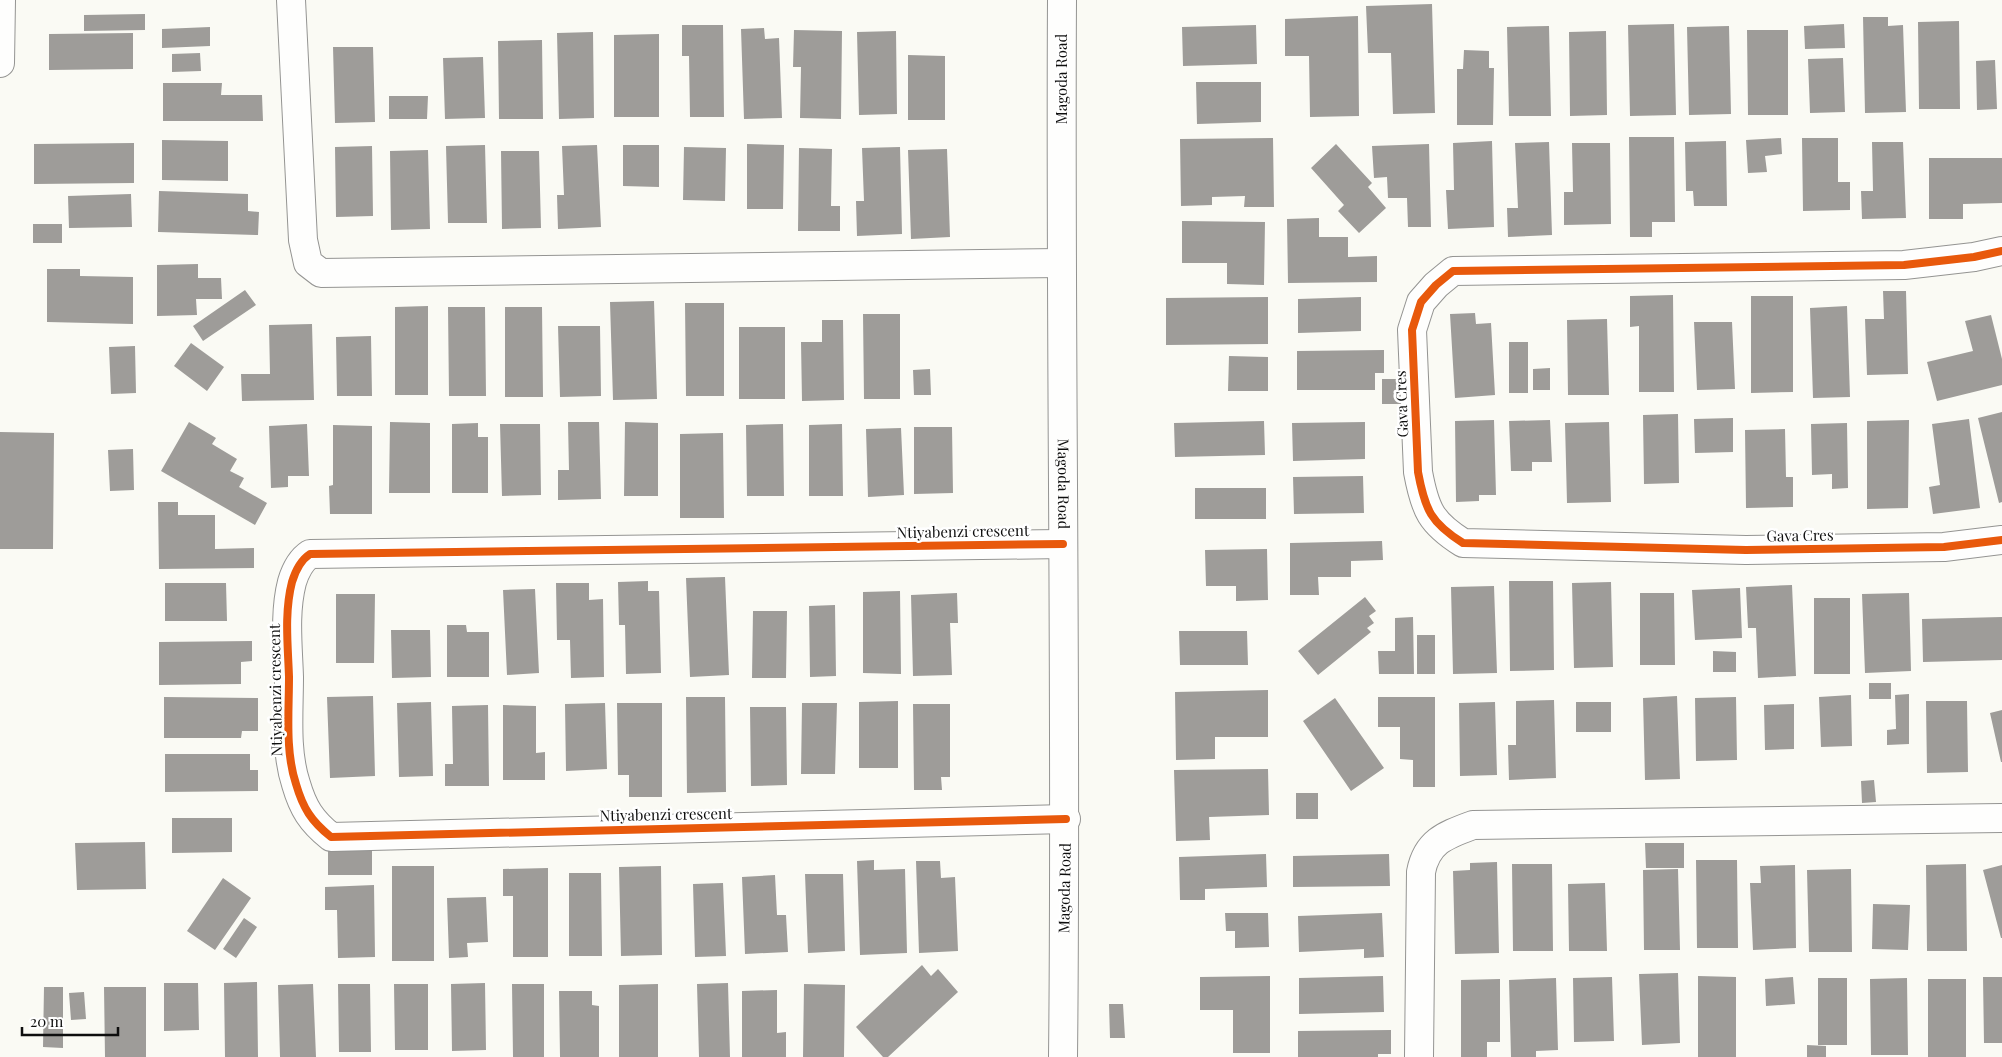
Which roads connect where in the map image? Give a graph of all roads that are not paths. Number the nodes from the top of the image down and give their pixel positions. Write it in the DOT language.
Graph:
graph roads {
  1 [pos="1,0"];
  2 [pos="291,0"];
  3 [pos="1062,0"];
  4 [pos="0,62"];
  5 [pos="2002,251"];
  6 [pos="1061,263"];
  7 [pos="2002,540"];
  8 [pos="1063,544"];
  9 [pos="2002,818"];
  10 [pos="1066,819"];
  11 [pos="1063,1057"];
  12 [pos="1419,1057"];
  1 -- 4 [label="street"];
  2 -- 6 [label="street"];
  3 -- 6 [label="street, Magoda Road"];
  5 -- 7 [label="street, Gava Cres"];
  6 -- 8 [label="street, Magoda Road"];
  8 -- 10 [label="street, Magoda Road"];
  8 -- 10 [label="street, Ntiyabenzi crescent"];
  9 -- 12 [label="street"];
  10 -- 11 [label="street, Magoda Road"];
}
